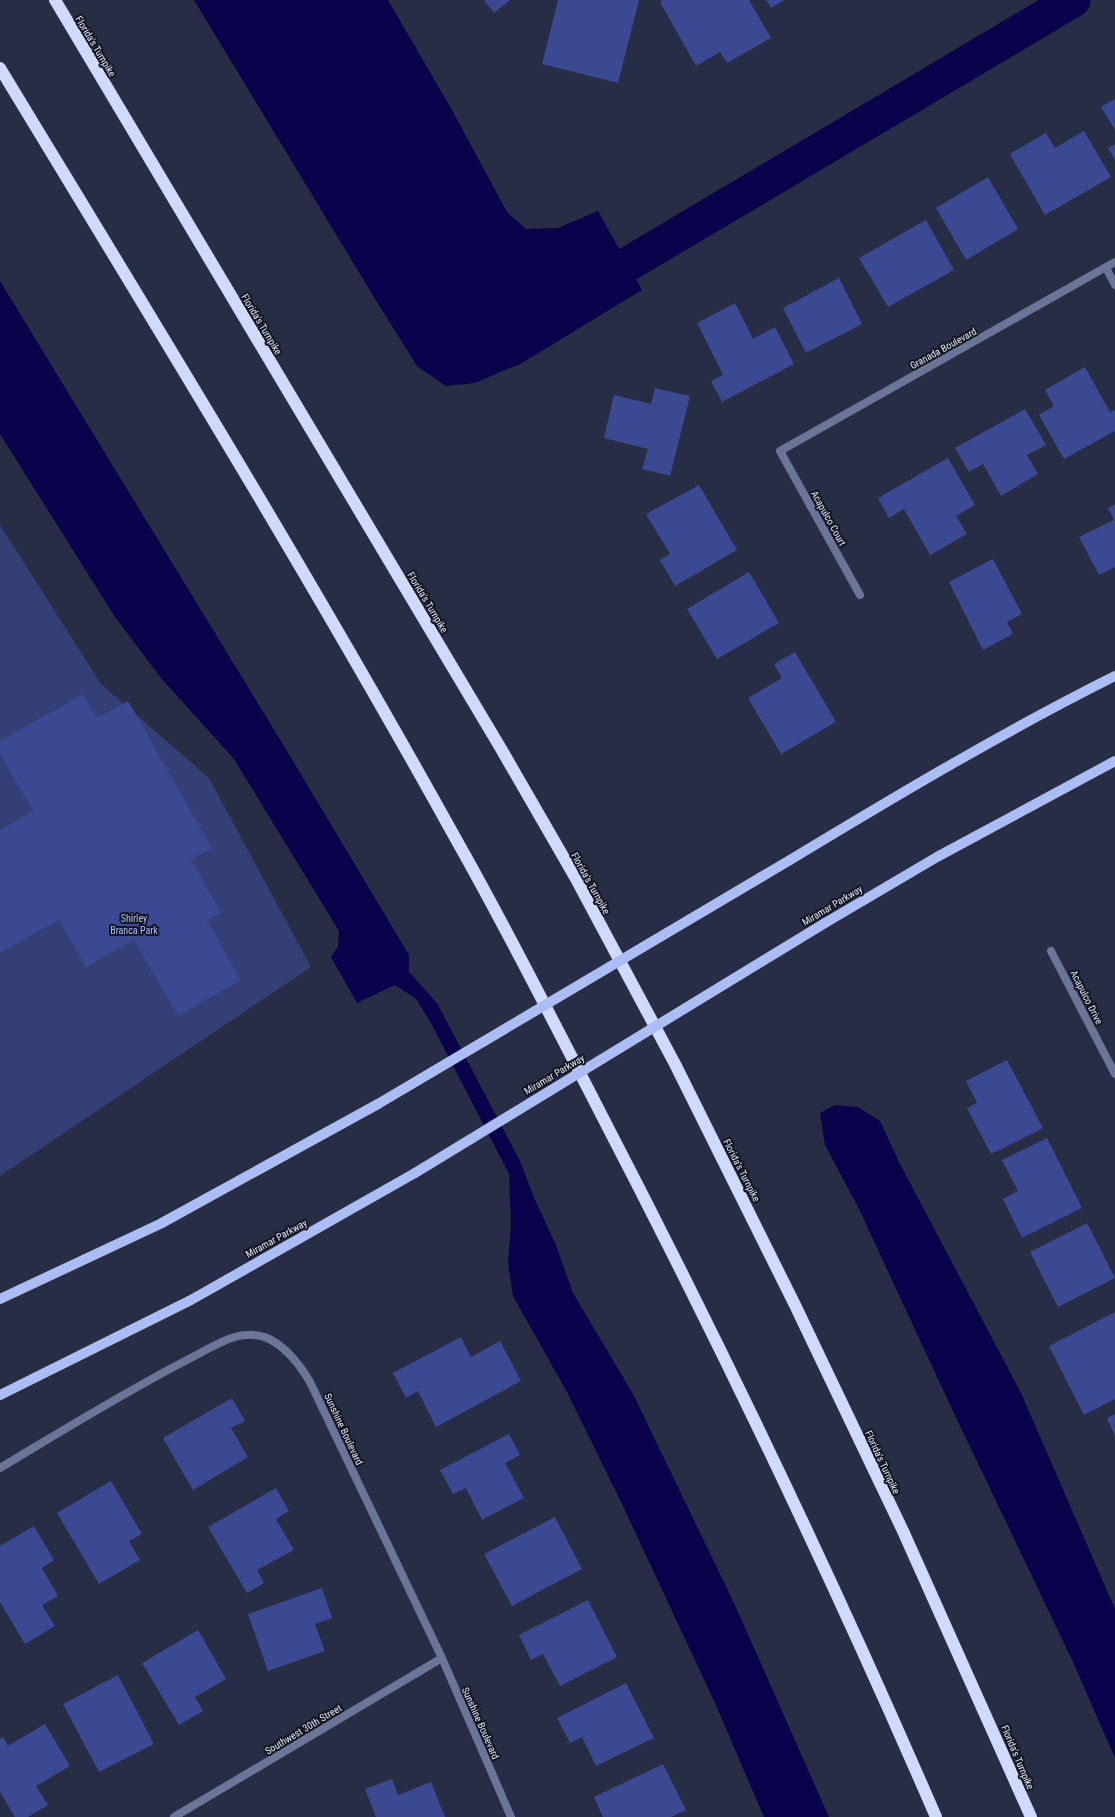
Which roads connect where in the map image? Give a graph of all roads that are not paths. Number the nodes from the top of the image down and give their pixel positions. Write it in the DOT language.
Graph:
graph roads {
  1 [pos="55,0"];
  2 [pos="0,68"];
  3 [pos="1115,262"];
  4 [pos="1106,268"];
  5 [pos="1115,285"];
  6 [pos="780,450"];
  7 [pos="860,595"];
  8 [pos="1115,676"];
  9 [pos="1115,760"];
  10 [pos="1051,951"];
  11 [pos="1115,1074"];
  12 [pos="0,1299"];
  13 [pos="0,1396"];
  14 [pos="0,1468"];
  15 [pos="442,1658"];
  16 [pos="174,1817"];
  17 [pos="511,1817"];
  18 [pos="936,1817"];
  19 [pos="1031,1817"];
  1 -- 19 [label="highway, Florida's Turnpike"];
  2 -- 18 [label="highway"];
  3 -- 4 [label="street, Granada Boulevard"];
  4 -- 5 [label="street"];
  4 -- 6 [label="street, Granada Boulevard"];
  6 -- 7 [label="street, Acapulco Court"];
  8 -- 12 [label="main road, bridge"];
  9 -- 13 [label="main road, Miramar Parkway, bridge"];
  10 -- 11 [label="street, Acapulco Drive"];
  14 -- 15 [label="street, Sunshine Boulevard"];
  15 -- 16 [label="street, Southwest 30th Street"];
  15 -- 17 [label="street, Sunshine Boulevard"];
}
